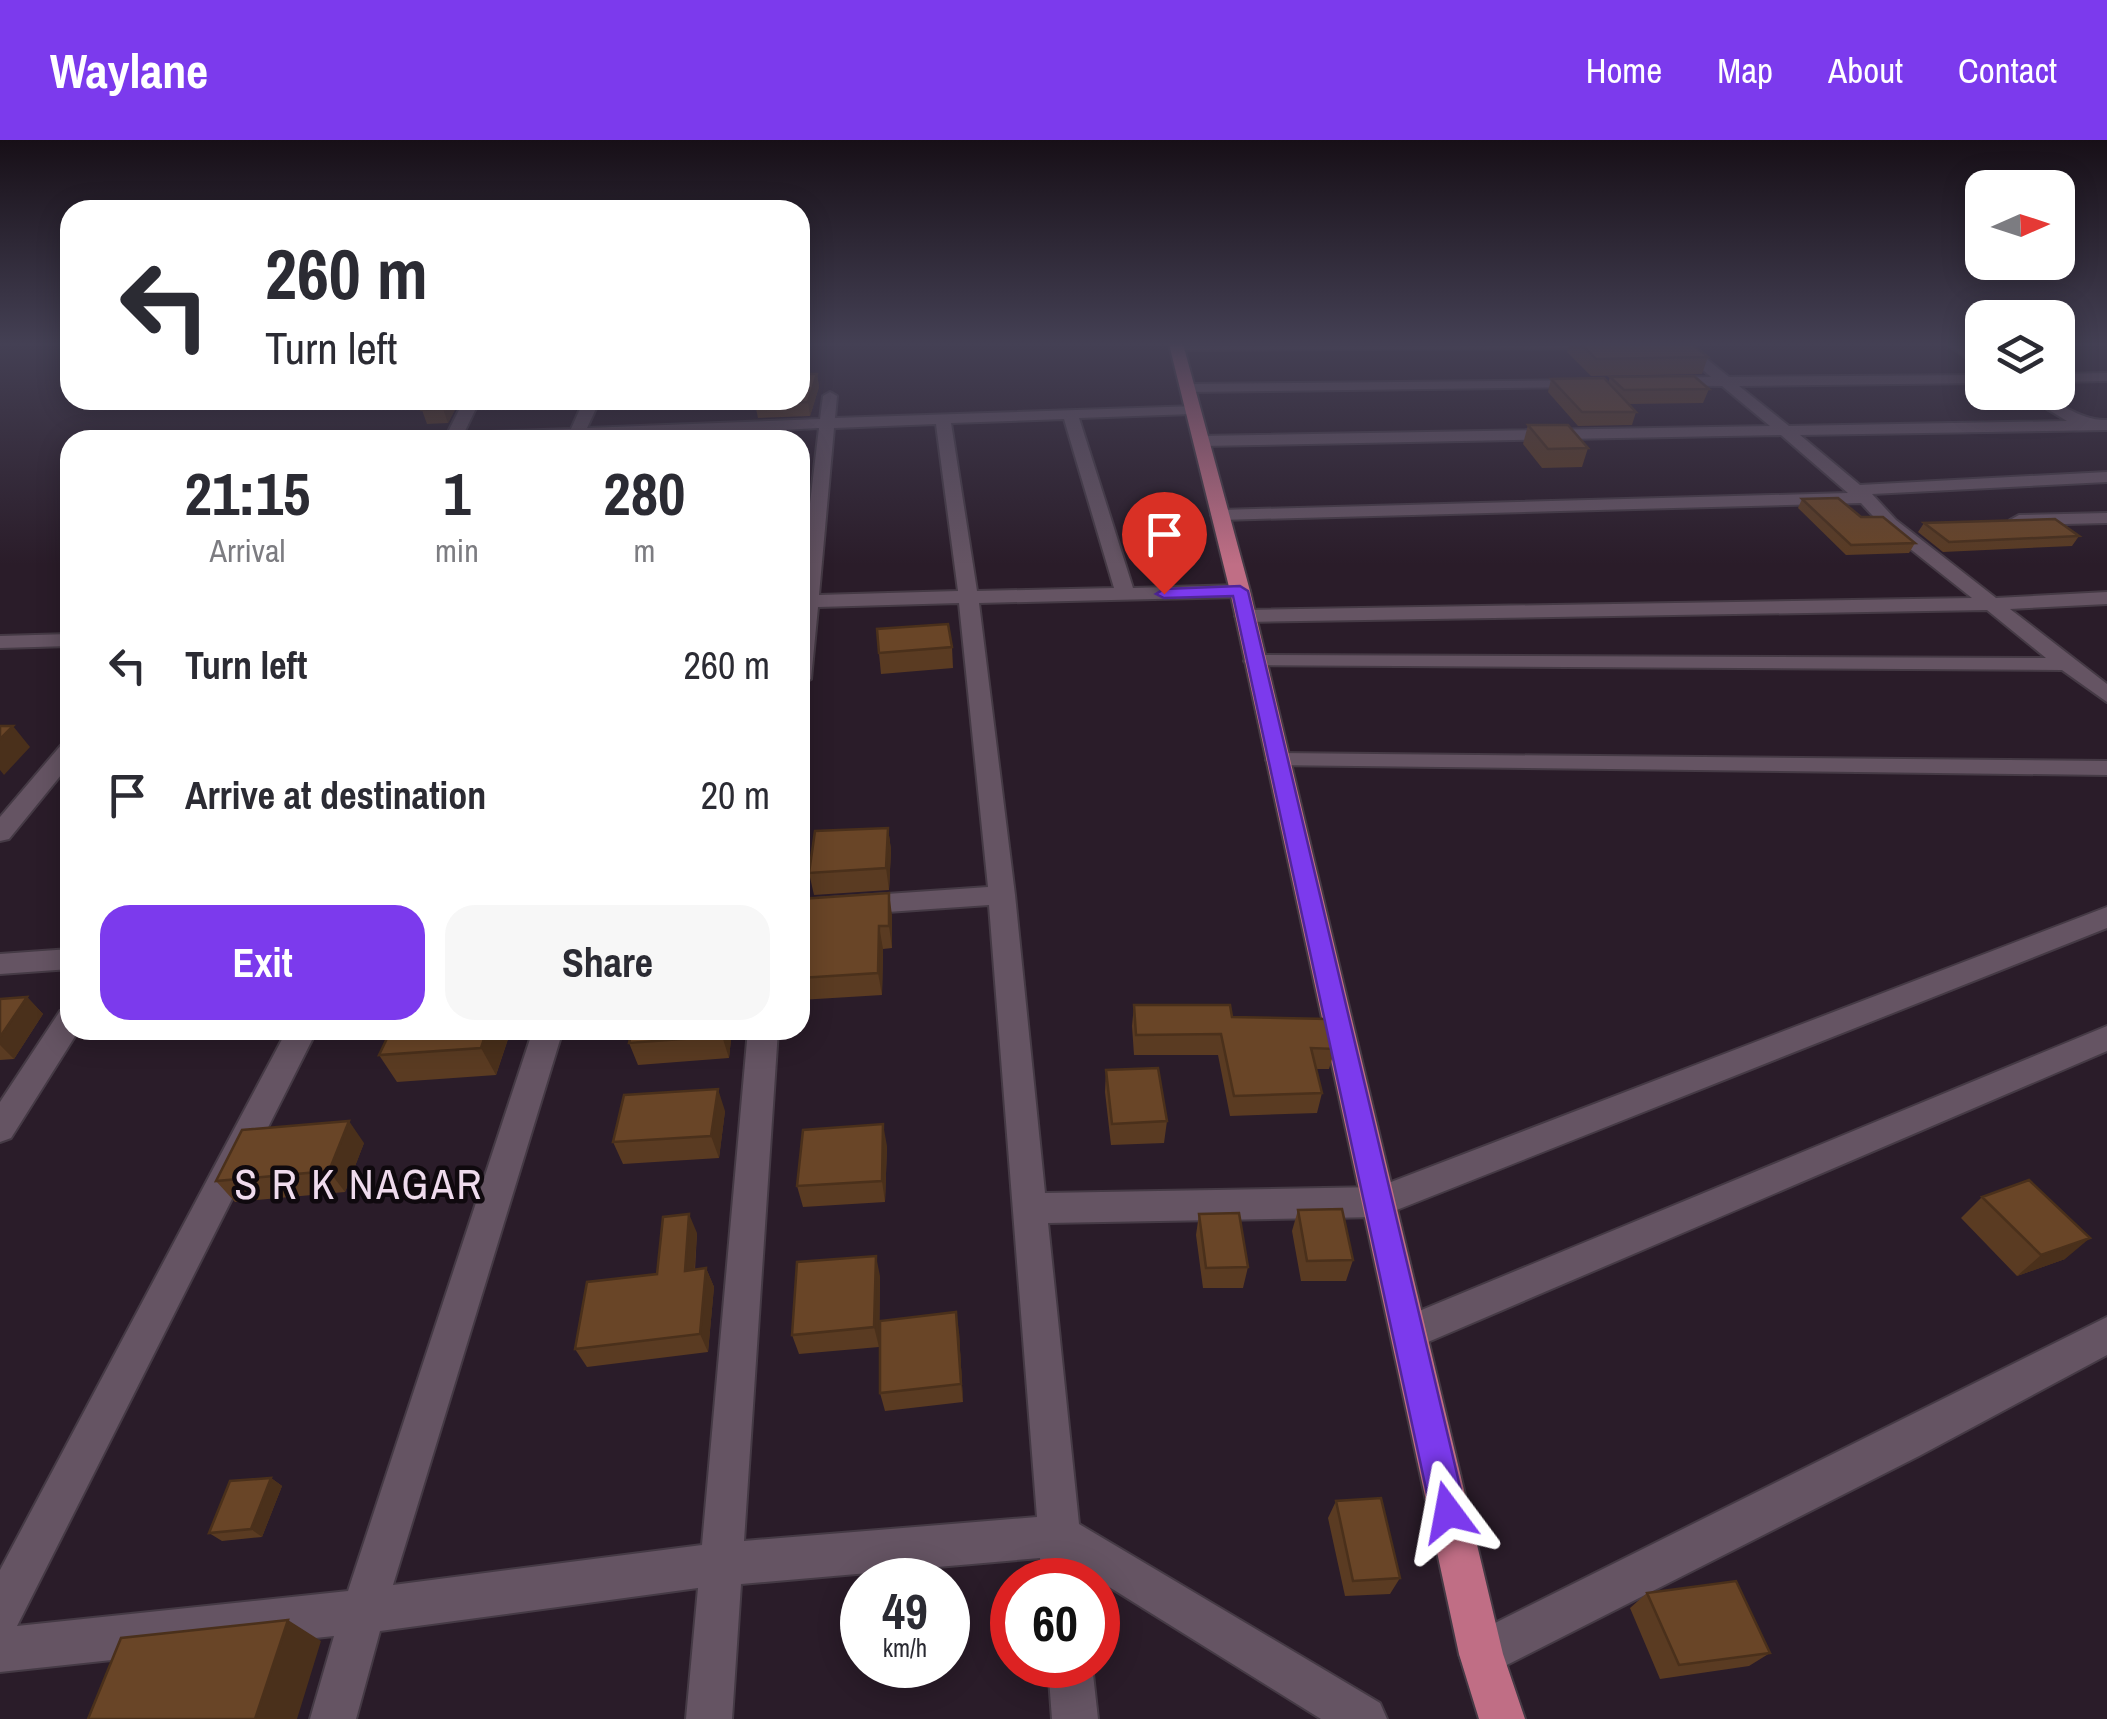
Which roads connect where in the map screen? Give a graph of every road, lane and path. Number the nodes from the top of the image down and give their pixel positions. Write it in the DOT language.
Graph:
graph roads {
  1 [pos="827,418"];
  2 [pos="976,418"];
  3 [pos="1071,418"];
  4 [pos="1195,418"];
  5 [pos="1768,418"];
  6 [pos="2072,418"];
  7 [pos="943,419"];
  8 [pos="826,423"];
  9 [pos="2107,425"];
  10 [pos="2087,426"];
  11 [pos="704,427"];
  12 [pos="661,430"];
  13 [pos="1785,432"];
  14 [pos="2107,438"];
  15 [pos="1201,441"];
  16 [pos="2107,477"];
  17 [pos="1860,494"];
  18 [pos="1220,516"];
  19 [pos="2107,518"];
  20 [pos="2008,521"];
  21 [pos="1930,523"];
  22 [pos="1890,524"];
  23 [pos="810,559"];
  24 [pos="1126,595"];
  25 [pos="2107,598"];
  26 [pos="969,600"];
  27 [pos="810,601"];
  28 [pos="1242,603"];
  29 [pos="1990,604"];
  30 [pos="60,640"];
  31 [pos="0,642"];
  32 [pos="1256,661"];
  33 [pos="2067,664"];
  34 [pos="2107,695"];
  35 [pos="60,760"];
  36 [pos="1278,760"];
  37 [pos="2107,768"];
  38 [pos="0,832"];
  39 [pos="1002,896"];
  40 [pos="810,908"];
  41 [pos="2107,917"];
  42 [pos="60,960"];
  43 [pos="0,964"];
  44 [pos="60,1035"];
  45 [pos="2107,1038"];
  46 [pos="297,1040"];
  47 [pos="545,1040"];
  48 [pos="762,1040"];
  49 [pos="0,1129"];
  50 [pos="1378,1202"];
  51 [pos="1030,1208"];
  52 [pos="1408,1333"];
  53 [pos="2107,1336"];
  54 [pos="1059,1536"];
  55 [pos="1060,1558"];
  56 [pos="722,1564"];
  57 [pos="363,1611"];
  58 [pos="0,1614"];
  59 [pos="0,1650"];
  60 [pos="1481,1654"];
  61 [pos="1072,1688"];
  62 [pos="333,1719"];
  63 [pos="709,1719"];
  64 [pos="1075,1719"];
  65 [pos="1364,1719"];
  66 [pos="1502,1719"];
  1 -- 8 [label="street"];
  2 -- 7 [label="street"];
  3 -- 24 [label="street"];
  4 -- 15 [label="main road"];
  5 -- 13 [label="street"];
  6 -- 10 [label="street"];
  7 -- 8 [label="street"];
  7 -- 26 [label="street"];
  8 -- 11 [label="street"];
  8 -- 23 [label="street"];
  9 -- 10 [label="street"];
  10 -- 13 [label="street"];
  10 -- 14 [label="street"];
  11 -- 12 [label="street"];
  13 -- 15 [label="street"];
  13 -- 17 [label="street"];
  15 -- 18 [label="main road"];
  16 -- 17 [label="street"];
  17 -- 18 [label="street"];
  17 -- 22 [label="street"];
  18 -- 28 [label="main road"];
  19 -- 20 [label="street"];
  21 -- 22 [label="street"];
  22 -- 29 [label="street"];
  24 -- 26 [label="street"];
  24 -- 28 [label="street"];
  25 -- 29 [label="street"];
  26 -- 27 [label="street"];
  26 -- 39 [label="street"];
  28 -- 29 [label="street"];
  28 -- 32 [label="main road"];
  29 -- 33 [label="street"];
  30 -- 31 [label="street"];
  32 -- 33 [label="street"];
  32 -- 36 [label="main road"];
  33 -- 34 [label="street"];
  35 -- 38 [label="street"];
  36 -- 37 [label="street"];
  36 -- 50 [label="main road"];
  39 -- 40 [label="street"];
  39 -- 51 [label="street"];
  41 -- 50 [label="street"];
  42 -- 43 [label="street"];
  44 -- 49 [label="street"];
  45 -- 52 [label="street"];
  46 -- 58 [label="street"];
  47 -- 57 [label="street"];
  48 -- 56 [label="street"];
  50 -- 51 [label="street"];
  50 -- 52 [label="main road"];
  51 -- 54 [label="street"];
  52 -- 60 [label="main road"];
  53 -- 60 [label="street"];
  54 -- 55 [label="street"];
  54 -- 56 [label="street"];
  54 -- 65 [label="street"];
  56 -- 57 [label="street"];
  56 -- 63 [label="street"];
  57 -- 59 [label="street"];
  57 -- 62 [label="street"];
  60 -- 66 [label="main road"];
  61 -- 64 [label="street"];
}
